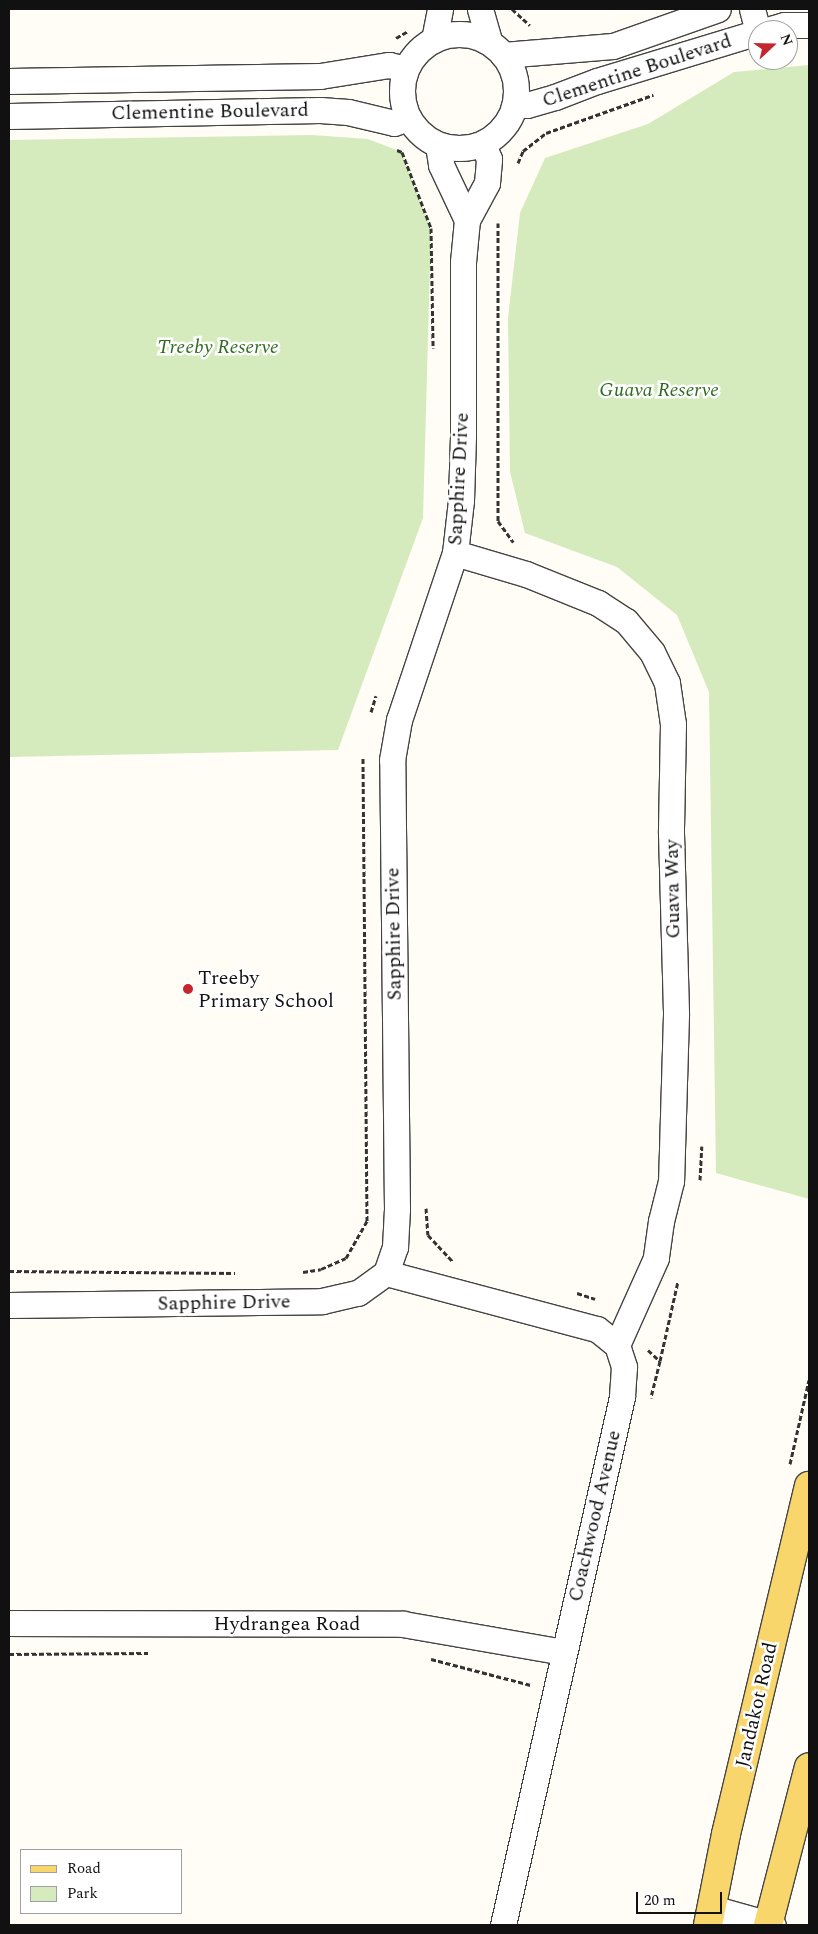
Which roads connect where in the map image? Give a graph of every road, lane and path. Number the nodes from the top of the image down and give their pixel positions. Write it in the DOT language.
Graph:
graph roads {
  1 [pos="440,9"];
  2 [pos="480,9"];
  3 [pos="512,9"];
  4 [pos="718,9"];
  5 [pos="535,27"];
  6 [pos="748,35"];
  7 [pos="434,40"];
  8 [pos="497,49"];
  9 [pos="406,69"];
  10 [pos="9,81"];
  11 [pos="660,92"];
  12 [pos="515,103"];
  13 [pos="9,116"];
  14 [pos="408,118"];
  15 [pos="483,144"];
  16 [pos="438,145"];
  17 [pos="394,149"];
  18 [pos="516,168"];
  19 [pos="468,220"];
  20 [pos="499,220"];
  21 [pos="434,356"];
  22 [pos="516,546"];
  23 [pos="455,553"];
  24 [pos="378,690"];
  25 [pos="370,716"];
  26 [pos="364,751"];
  27 [pos="397,1201"];
  28 [pos="366,1203"];
  29 [pos="457,1266"];
  30 [pos="9,1271"];
  31 [pos="301,1272"];
  32 [pos="244,1273"];
  33 [pos="386,1273"];
  34 [pos="573,1292"];
  35 [pos="9,1305"];
  36 [pos="621,1337"];
  37 [pos="650,1400"];
  38 [pos="809,1486"];
  39 [pos="9,1623"];
  40 [pos="563,1652"];
  41 [pos="159,1653"];
  42 [pos="9,1654"];
  43 [pos="426,1658"];
  44 [pos="555,1691"];
  45 [pos="809,1767"];
  46 [pos="710,1917"];
  47 [pos="503,1925"];
  48 [pos="770,1925"];
  1 -- 7 [label="street"];
  2 -- 8 [label="street"];
  3 -- 5 [label="path"];
  4 -- 8 [label="street, Clementine Boulevard"];
  6 -- 12 [label="street, Clementine Boulevard"];
  7 -- 8 [label="street"];
  7 -- 9 [label="street"];
  8 -- 12 [label="street"];
  9 -- 10 [label="street, Clementine Boulevard"];
  9 -- 14 [label="street"];
  11 -- 18 [label="path"];
  12 -- 15 [label="street"];
  13 -- 14 [label="street, Clementine Boulevard"];
  14 -- 16 [label="street"];
  15 -- 16 [label="street"];
  15 -- 19 [label="street, Sapphire Drive"];
  16 -- 19 [label="street"];
  17 -- 21 [label="path"];
  19 -- 23 [label="street, Sapphire Drive"];
  20 -- 22 [label="path"];
  23 -- 27 [label="street, Sapphire Drive"];
  23 -- 36 [label="street, Guava Way"];
  24 -- 25 [label="path"];
  26 -- 28 [label="path"];
  27 -- 28 [label="path"];
  27 -- 29 [label="path"];
  27 -- 33 [label="street, Sapphire Drive"];
  28 -- 31 [label="path"];
  30 -- 32 [label="path"];
  33 -- 35 [label="street, Sapphire Drive"];
  33 -- 36 [label="street"];
  34 -- 36 [label="path"];
  36 -- 37 [label="path"];
  36 -- 40 [label="street, Coachwood Avenue"];
  38 -- 46 [label="main road, Jandakot Road"];
  39 -- 40 [label="street, Hydrangea Road"];
  40 -- 44 [label="street, Coachwood Avenue"];
  41 -- 42 [label="path"];
  43 -- 44 [label="path"];
  44 -- 47 [label="street, Coachwood Avenue"];
  45 -- 48 [label="main road"];
  46 -- 48 [label="street"];
}
